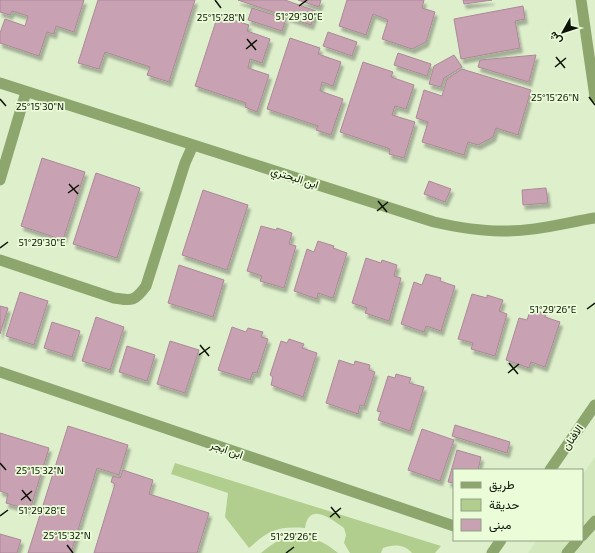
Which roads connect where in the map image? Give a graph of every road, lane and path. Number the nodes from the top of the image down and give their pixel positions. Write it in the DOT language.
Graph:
graph roads {
  1 [pos="581,0"];
  2 [pos="0,83"];
  3 [pos="26,92"];
  4 [pos="595,97"];
  5 [pos="193,145"];
  6 [pos="0,180"];
  7 [pos="595,218"];
  8 [pos="0,260"];
  9 [pos="0,372"];
  10 [pos="595,404"];
  11 [pos="551,469"];
  12 [pos="595,520"];
  13 [pos="453,526"];
  14 [pos="583,535"];
  15 [pos="498,541"];
  16 [pos="577,541"];
  17 [pos="492,553"];
  18 [pos="567,553"];
  1 -- 4 [label="street"];
  2 -- 3 [label="street, ابن البحتري"];
  3 -- 5 [label="street, ابن البحتري"];
  3 -- 6 [label="street"];
  5 -- 7 [label="street, ابن البحتري"];
  5 -- 8 [label="street"];
  9 -- 13 [label="street, ابن ابجر"];
  10 -- 11 [label="street, الافنان"];
  12 -- 14 [label="street"];
  15 -- 17 [label="street"];
  16 -- 18 [label="street"];
}
